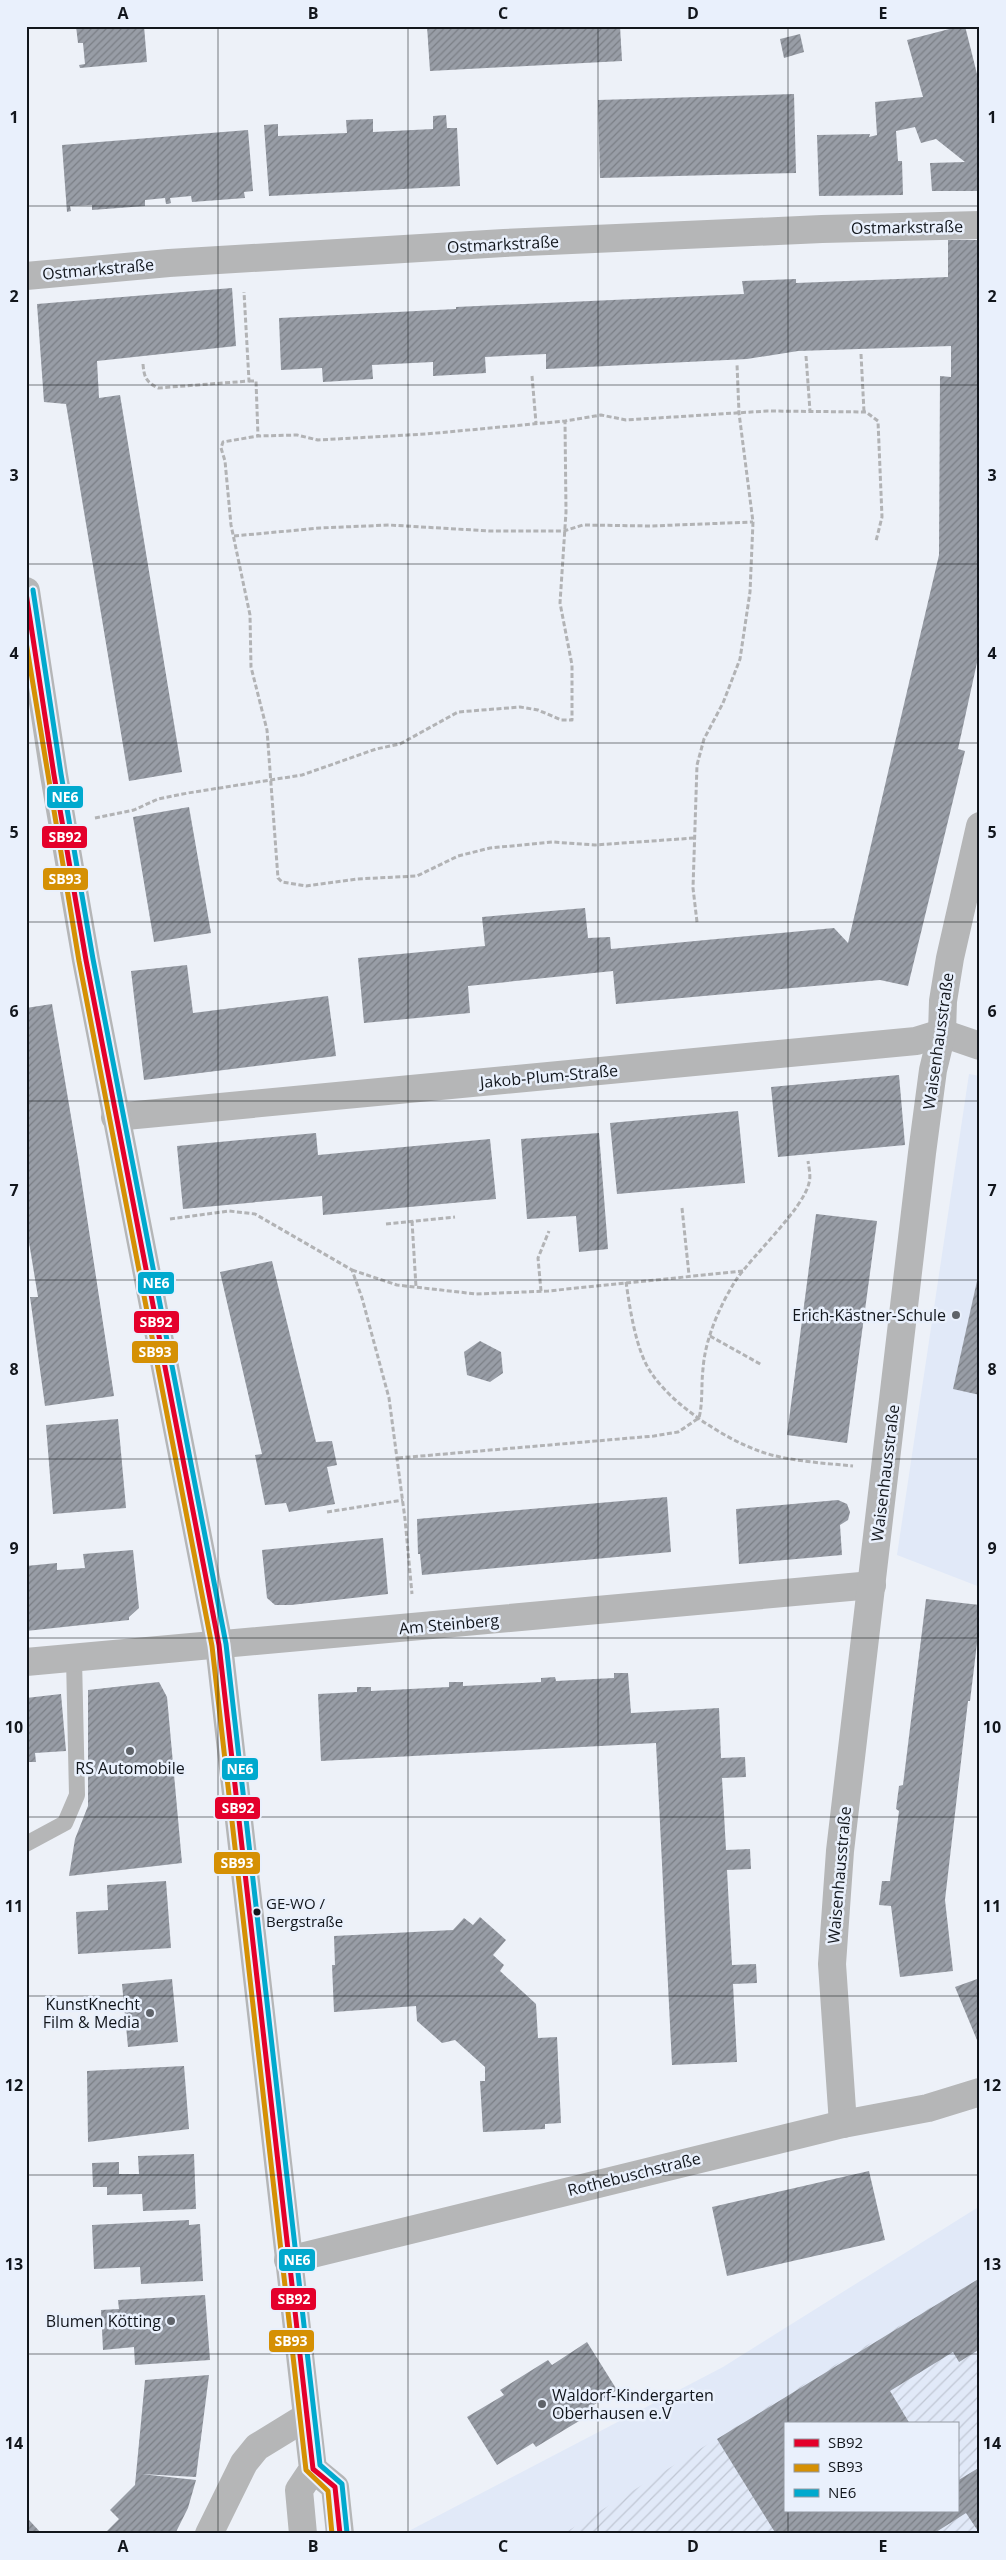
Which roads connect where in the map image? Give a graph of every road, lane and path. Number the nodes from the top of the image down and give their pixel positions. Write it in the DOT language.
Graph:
graph roads {
  1 [pos="980,225"];
  2 [pos="242,259"];
  3 [pos="26,276"];
  4 [pos="861,354"];
  5 [pos="806,356"];
  6 [pos="144,364"];
  7 [pos="737,364"];
  8 [pos="532,376"];
  9 [pos="250,381"];
  10 [pos="810,411"];
  11 [pos="739,412"];
  12 [pos="864,412"];
  13 [pos="565,421"];
  14 [pos="536,423"];
  15 [pos="258,436"];
  16 [pos="753,522"];
  17 [pos="564,531"];
  18 [pos="234,536"];
  19 [pos="876,541"];
  20 [pos="26,590"];
  21 [pos="269,780"];
  22 [pos="63,825"];
  23 [pos="980,826"];
  24 [pos="694,838"];
  25 [pos="696,922"];
  26 [pos="942,1033"];
  27 [pos="980,1046"];
  28 [pos="115,1117"];
  29 [pos="808,1161"];
  30 [pos="682,1208"];
  31 [pos="455,1217"];
  32 [pos="412,1221"];
  33 [pos="386,1224"];
  34 [pos="136,1225"];
  35 [pos="549,1231"];
  36 [pos="352,1270"];
  37 [pos="744,1271"];
  38 [pos="689,1275"];
  39 [pos="626,1282"];
  40 [pos="416,1287"];
  41 [pos="541,1291"];
  42 [pos="710,1336"];
  43 [pos="762,1365"];
  44 [pos="699,1418"];
  45 [pos="398,1458"];
  46 [pos="886,1470"];
  47 [pos="403,1500"];
  48 [pos="327,1512"];
  49 [pos="872,1585"];
  50 [pos="414,1627"];
  51 [pos="219,1645"];
  52 [pos="74,1658"];
  53 [pos="26,1662"];
  54 [pos="26,1844"];
  55 [pos="980,2092"];
  56 [pos="843,2124"];
  57 [pos="288,2260"];
  58 [pos="306,2417"];
  59 [pos="313,2469"];
  60 [pos="209,2534"];
  61 [pos="303,2534"];
  62 [pos="340,2534"];
  1 -- 2 [label="street, Ostmarkstraße"];
  2 -- 3 [label="street, Ostmarkstraße"];
  2 -- 9 [label="path"];
  4 -- 12 [label="path"];
  5 -- 10 [label="path"];
  6 -- 9 [label="path"];
  7 -- 11 [label="path"];
  8 -- 14 [label="path"];
  9 -- 15 [label="path"];
  10 -- 11 [label="path"];
  10 -- 12 [label="path"];
  11 -- 13 [label="path"];
  11 -- 16 [label="path"];
  12 -- 19 [label="path"];
  13 -- 14 [label="path"];
  13 -- 17 [label="path"];
  14 -- 15 [label="path"];
  15 -- 18 [label="path"];
  16 -- 17 [label="path"];
  16 -- 24 [label="path"];
  17 -- 18 [label="path"];
  17 -- 21 [label="path"];
  18 -- 21 [label="path"];
  20 -- 22 [label="street"];
  21 -- 22 [label="path"];
  21 -- 24 [label="path"];
  22 -- 28 [label="street"];
  23 -- 26 [label="street, Waisenhausstraße"];
  24 -- 25 [label="path"];
  26 -- 27 [label="street"];
  26 -- 28 [label="street, Jakob-Plum-Straße"];
  26 -- 46 [label="street, Waisenhausstraße"];
  28 -- 34 [label="street"];
  29 -- 37 [label="path"];
  30 -- 38 [label="path"];
  31 -- 32 [label="path"];
  32 -- 33 [label="path"];
  32 -- 40 [label="path"];
  34 -- 36 [label="path"];
  34 -- 51 [label="street"];
  35 -- 41 [label="path"];
  36 -- 40 [label="path"];
  36 -- 45 [label="path"];
  37 -- 38 [label="path"];
  37 -- 42 [label="path"];
  38 -- 39 [label="path"];
  39 -- 41 [label="path"];
  39 -- 44 [label="path"];
  40 -- 41 [label="path"];
  42 -- 43 [label="path"];
  42 -- 44 [label="path"];
  44 -- 45 [label="path"];
  44 -- 46 [label="path"];
  45 -- 47 [label="path"];
  46 -- 49 [label="street, Waisenhausstraße"];
  47 -- 48 [label="path"];
  47 -- 50 [label="path"];
  49 -- 50 [label="street, Am Steinberg"];
  49 -- 56 [label="street, Waisenhausstraße"];
  50 -- 51 [label="street, Am Steinberg"];
  51 -- 52 [label="street, Am Steinberg"];
  51 -- 57 [label="street"];
  52 -- 53 [label="street, Am Steinberg"];
  52 -- 54 [label="lane"];
  55 -- 56 [label="street, Rothebuschstraße"];
  56 -- 57 [label="street, Rothebuschstraße"];
  57 -- 58 [label="street"];
  58 -- 59 [label="street"];
  58 -- 60 [label="street"];
  59 -- 61 [label="street"];
  59 -- 62 [label="street"];
}
